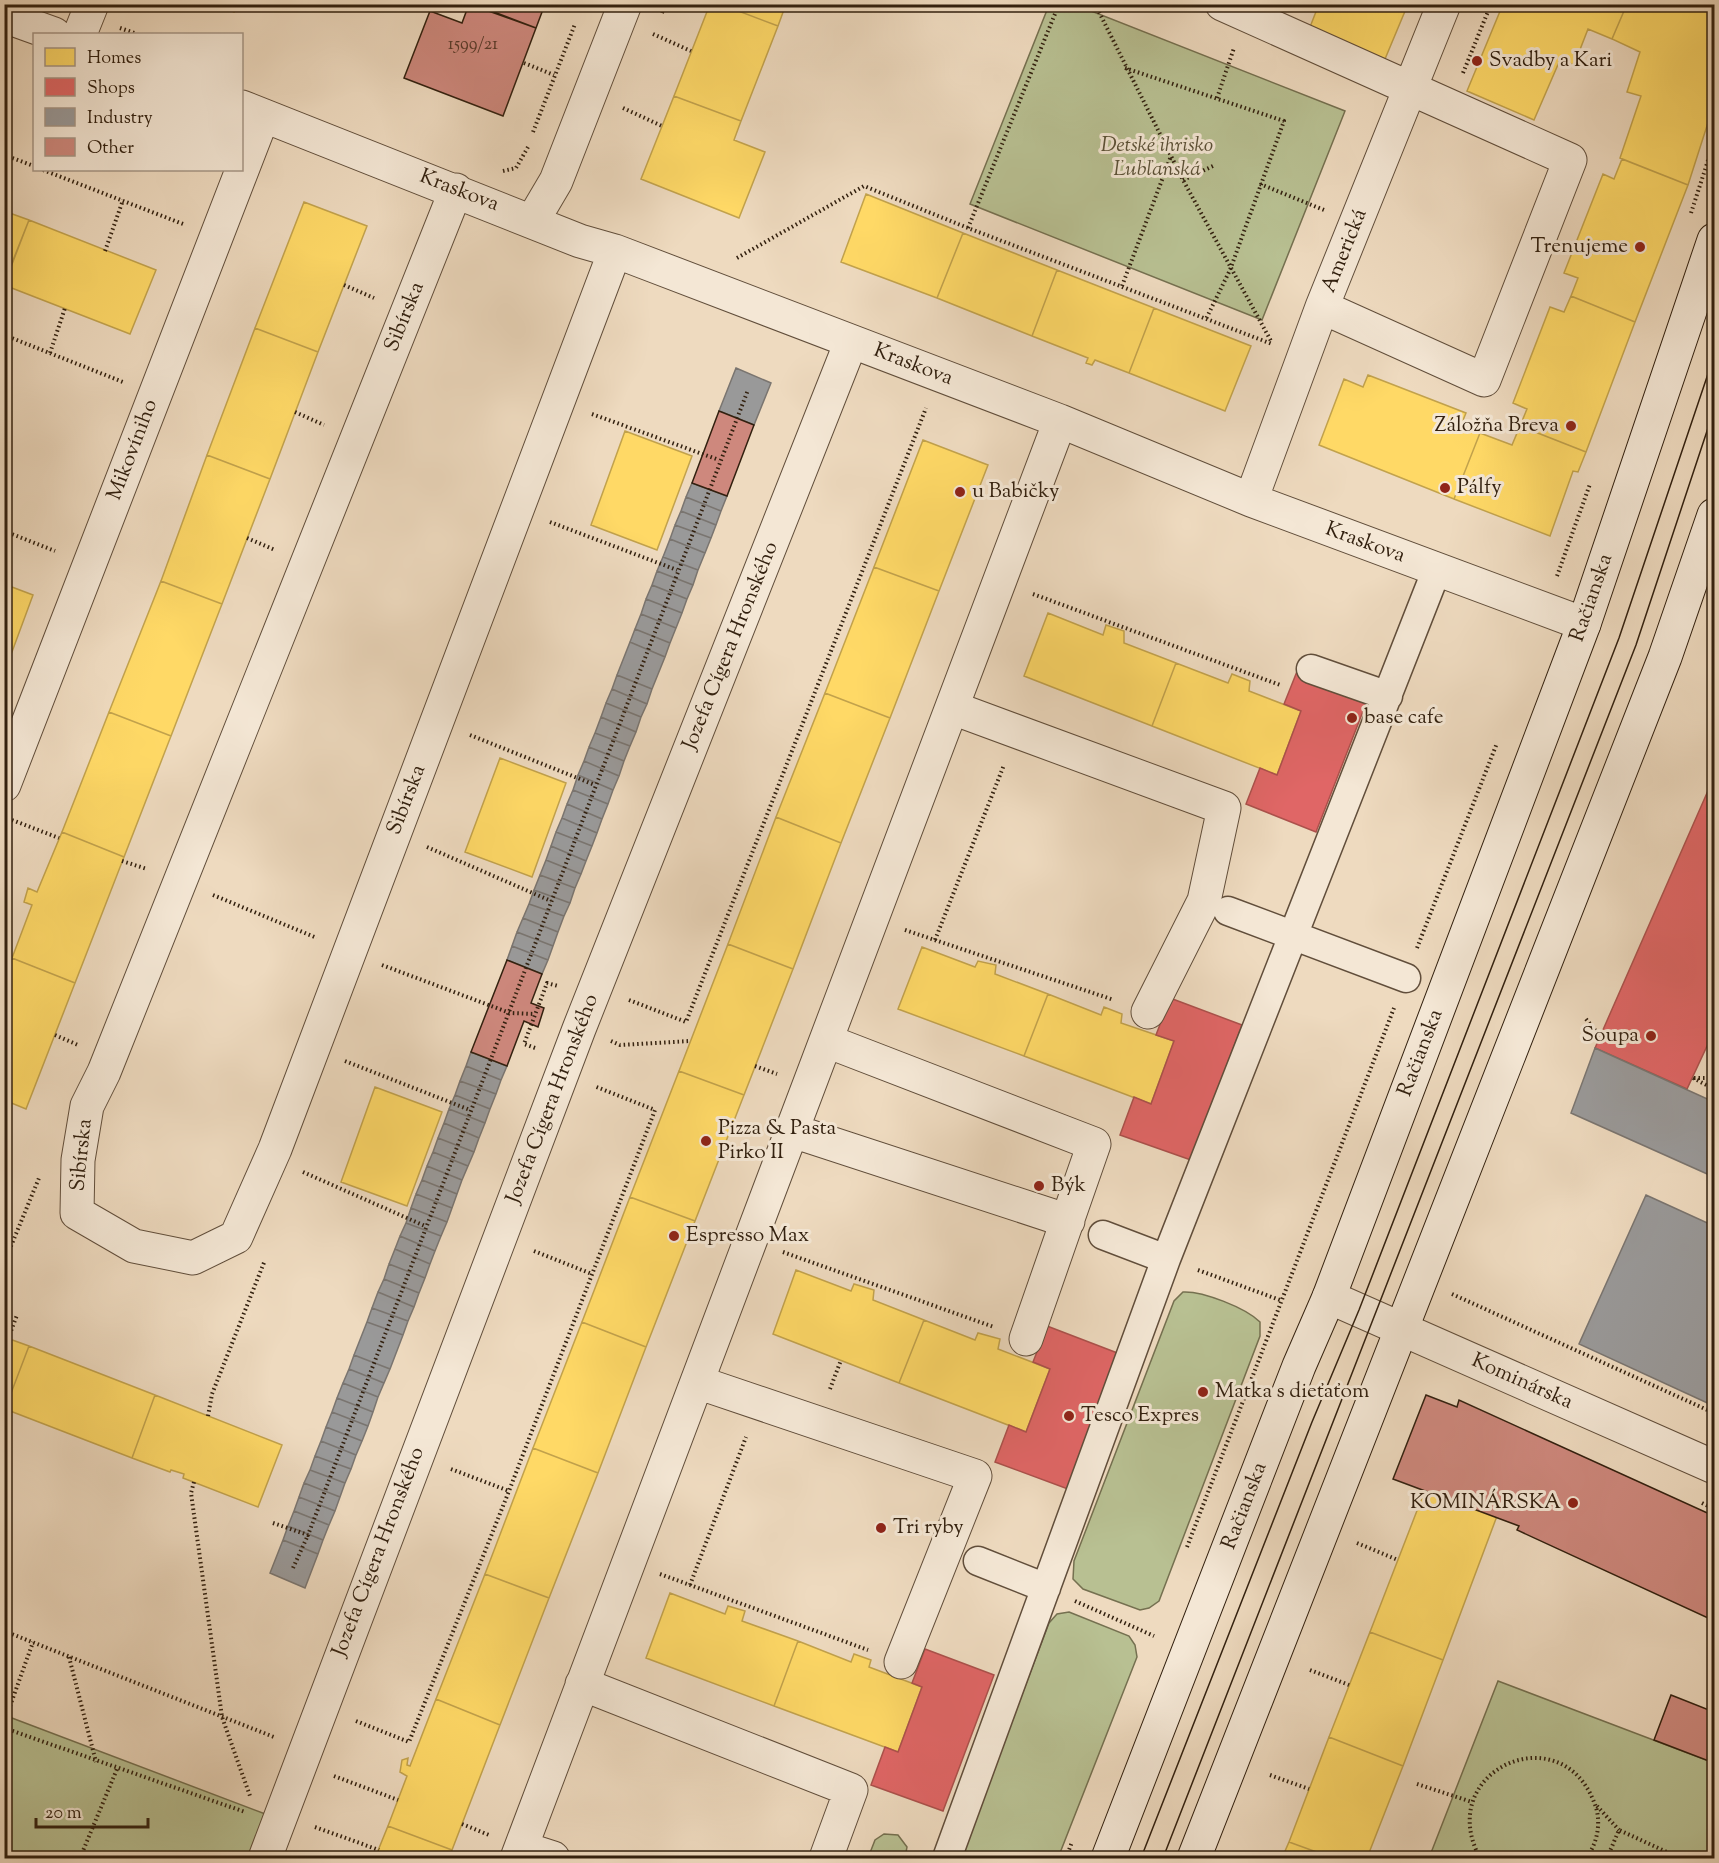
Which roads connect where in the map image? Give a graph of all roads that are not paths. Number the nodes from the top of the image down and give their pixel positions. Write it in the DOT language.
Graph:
graph roads {
  1 [pos="92,4"];
  2 [pos="625,4"];
  3 [pos="1444,4"];
  4 [pos="1234,9"];
  5 [pos="4,16"];
  6 [pos="51,33"];
  7 [pos="80,33"];
  8 [pos="1409,90"];
  9 [pos="252,112"];
  10 [pos="243,136"];
  11 [pos="230,171"];
  12 [pos="456,190"];
  13 [pos="533,220"];
  14 [pos="1714,240"];
  15 [pos="615,251"];
  16 [pos="1322,307"];
  17 [pos="851,342"];
  18 [pos="1060,422"];
  19 [pos="1251,500"];
  20 [pos="1714,515"];
  21 [pos="1437,569"];
  22 [pos="1584,624"];
  23 [pos="1311,669"];
  24 [pos="1388,696"];
  25 [pos="953,708"];
  26 [pos="4,785"];
  27 [pos="1228,910"];
  28 [pos="1293,936"];
  29 [pos="1406,978"];
  30 [pos="1148,1012"];
  31 [pos="827,1041"];
  32 [pos="793,1131"];
  33 [pos="1068,1221"];
  34 [pos="1103,1235"];
  35 [pos="1166,1259"];
  36 [pos="1329,1297"];
  37 [pos="1401,1329"];
  38 [pos="1026,1339"];
  39 [pos="697,1382"];
  40 [pos="1714,1467"];
  41 [pos="978,1561"];
  42 [pos="1046,1588"];
  43 [pos="901,1662"];
  44 [pos="582,1684"];
  45 [pos="520,1853"];
  46 [pos="265,1858"];
  47 [pos="553,1858"];
  48 [pos="826,1858"];
  49 [pos="947,1858"];
  50 [pos="1108,1858"];
  51 [pos="1194,1858"];
  1 -- 7 [label="street"];
  2 -- 13 [label="street"];
  3 -- 8 [label="street, Americká"];
  4 -- 8 [label="street"];
  5 -- 6 [label="street"];
  8 -- 16 [label="street, Americká"];
  8 -- 16 [label="street"];
  9 -- 10 [label="street, Mikovíniho"];
  9 -- 12 [label="street, Kraskova"];
  11 -- 26 [label="street, Mikovíniho"];
  12 -- 13 [label="street, Kraskova"];
  12 -- 15 [label="street, Sibírska"];
  13 -- 15 [label="street, Kraskova"];
  14 -- 22 [label="street, Račianska"];
  15 -- 17 [label="street, Kraskova"];
  16 -- 19 [label="street, Americká"];
  17 -- 18 [label="street, Kraskova"];
  17 -- 46 [label="street, Jozefa Cígera Hronského"];
  18 -- 19 [label="street, Kraskova"];
  18 -- 25 [label="street"];
  19 -- 21 [label="street, Kraskova"];
  20 -- 37 [label="street"];
  21 -- 22 [label="street, Kraskova"];
  21 -- 24 [label="street"];
  22 -- 36 [label="street, Račianska"];
  23 -- 24 [label="street"];
  24 -- 28 [label="street"];
  25 -- 30 [label="street"];
  25 -- 31 [label="street"];
  27 -- 28 [label="street"];
  28 -- 29 [label="street"];
  28 -- 35 [label="street"];
  31 -- 32 [label="street"];
  31 -- 33 [label="street"];
  32 -- 33 [label="street"];
  32 -- 39 [label="street"];
  33 -- 38 [label="street"];
  34 -- 35 [label="street"];
  35 -- 42 [label="street"];
  36 -- 37 [label="street, Kominárska"];
  36 -- 50 [label="street, Račianska"];
  37 -- 40 [label="street, Kominárska"];
  37 -- 51 [label="street"];
  39 -- 43 [label="street"];
  39 -- 44 [label="street"];
  41 -- 42 [label="street"];
  42 -- 49 [label="street"];
  44 -- 45 [label="street"];
  44 -- 48 [label="street"];
  45 -- 47 [label="street"];
}
